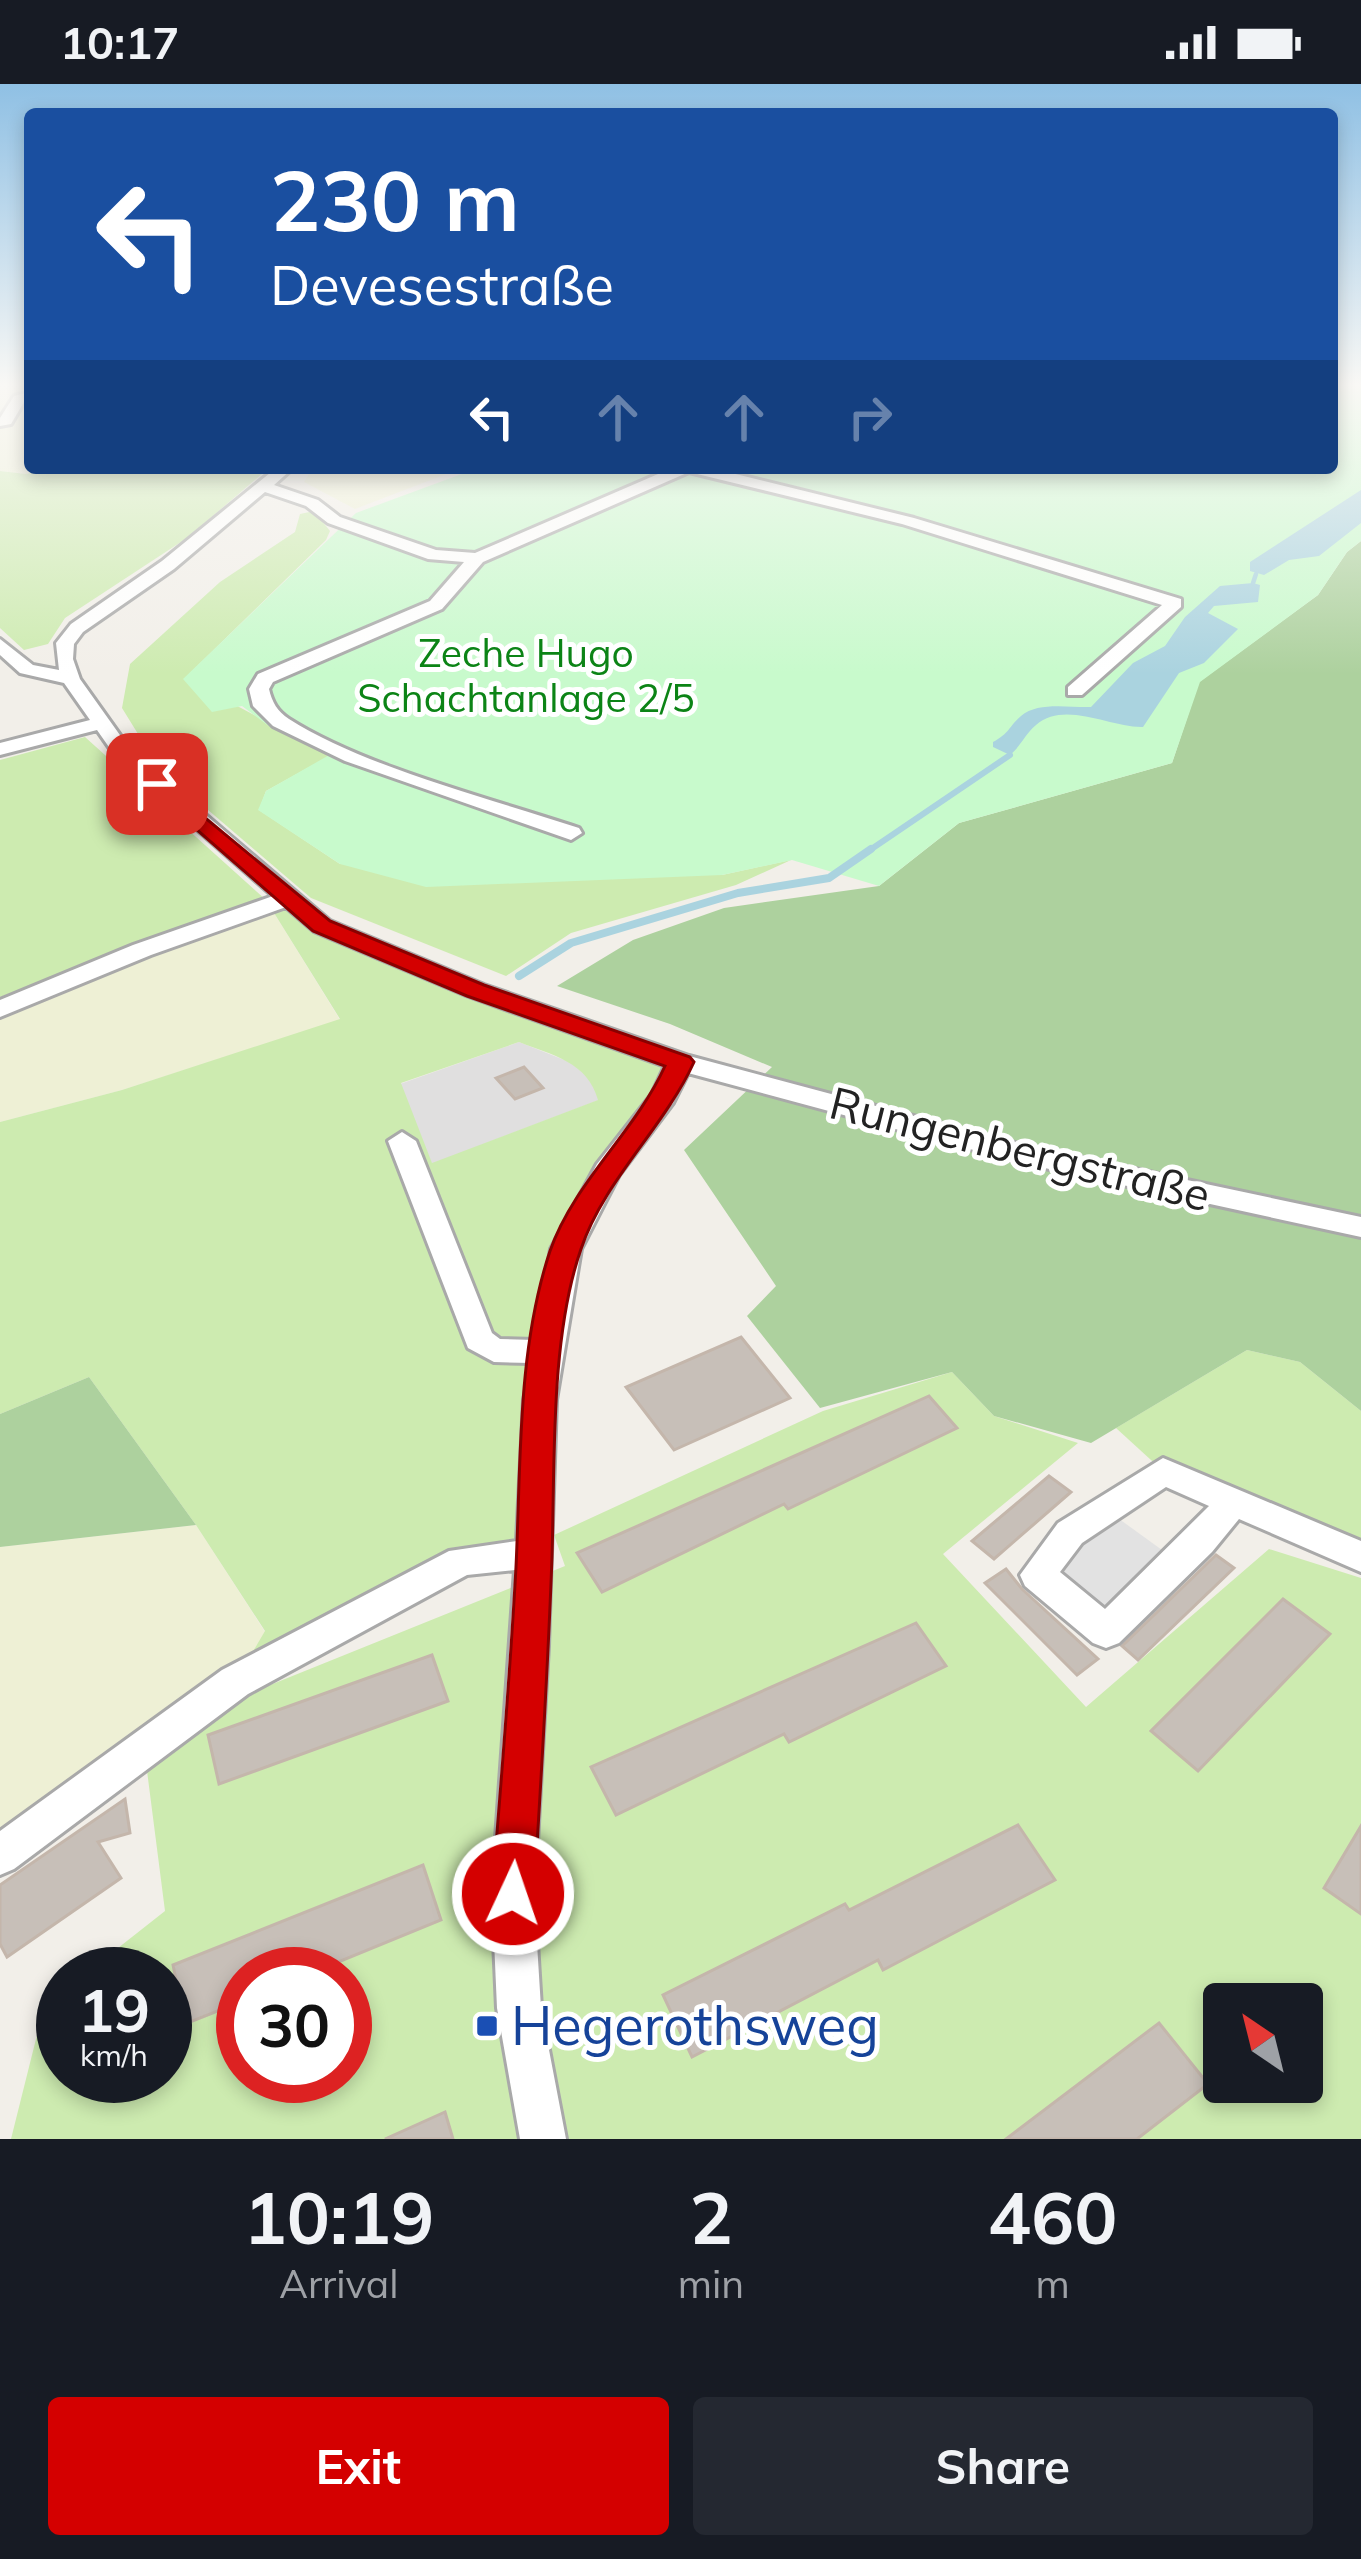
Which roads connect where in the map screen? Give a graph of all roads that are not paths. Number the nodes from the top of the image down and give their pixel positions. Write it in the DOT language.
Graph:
graph roads {
  1 [pos="270,482"];
  2 [pos="652,482"];
  3 [pos="738,482"];
  4 [pos="264,487"];
  5 [pos="477,558"];
  6 [pos="0,645"];
  7 [pos="71,679"];
  8 [pos="1075,691"];
  9 [pos="102,723"];
  10 [pos="0,749"];
  11 [pos="571,833"];
  12 [pos="286,899"];
  13 [pos="0,1009"];
  14 [pos="680,1062"];
  15 [pos="402,1141"];
  16 [pos="1361,1227"];
  17 [pos="549,1352"];
  18 [pos="1234,1502"];
  19 [pos="531,1554"];
  20 [pos="1361,1557"];
  21 [pos="0,1855"];
  22 [pos="543,2139"];
  1 -- 4 [label="street"];
  2 -- 5 [label="street"];
  3 -- 8 [label="street"];
  4 -- 5 [label="street"];
  4 -- 7 [label="street"];
  5 -- 11 [label="street"];
  6 -- 7 [label="street"];
  7 -- 9 [label="street, Rungenbergstraße"];
  9 -- 10 [label="street"];
  9 -- 12 [label="street, Rungenbergstraße"];
  12 -- 13 [label="street"];
  12 -- 14 [label="street, Rungenbergstraße"];
  14 -- 16 [label="street, Rungenbergstraße"];
  14 -- 17 [label="street"];
  15 -- 17 [label="street"];
  17 -- 19 [label="street"];
  18 -- 18 [label="street"];
  18 -- 20 [label="street"];
  19 -- 21 [label="street"];
  19 -- 22 [label="street"];
}
